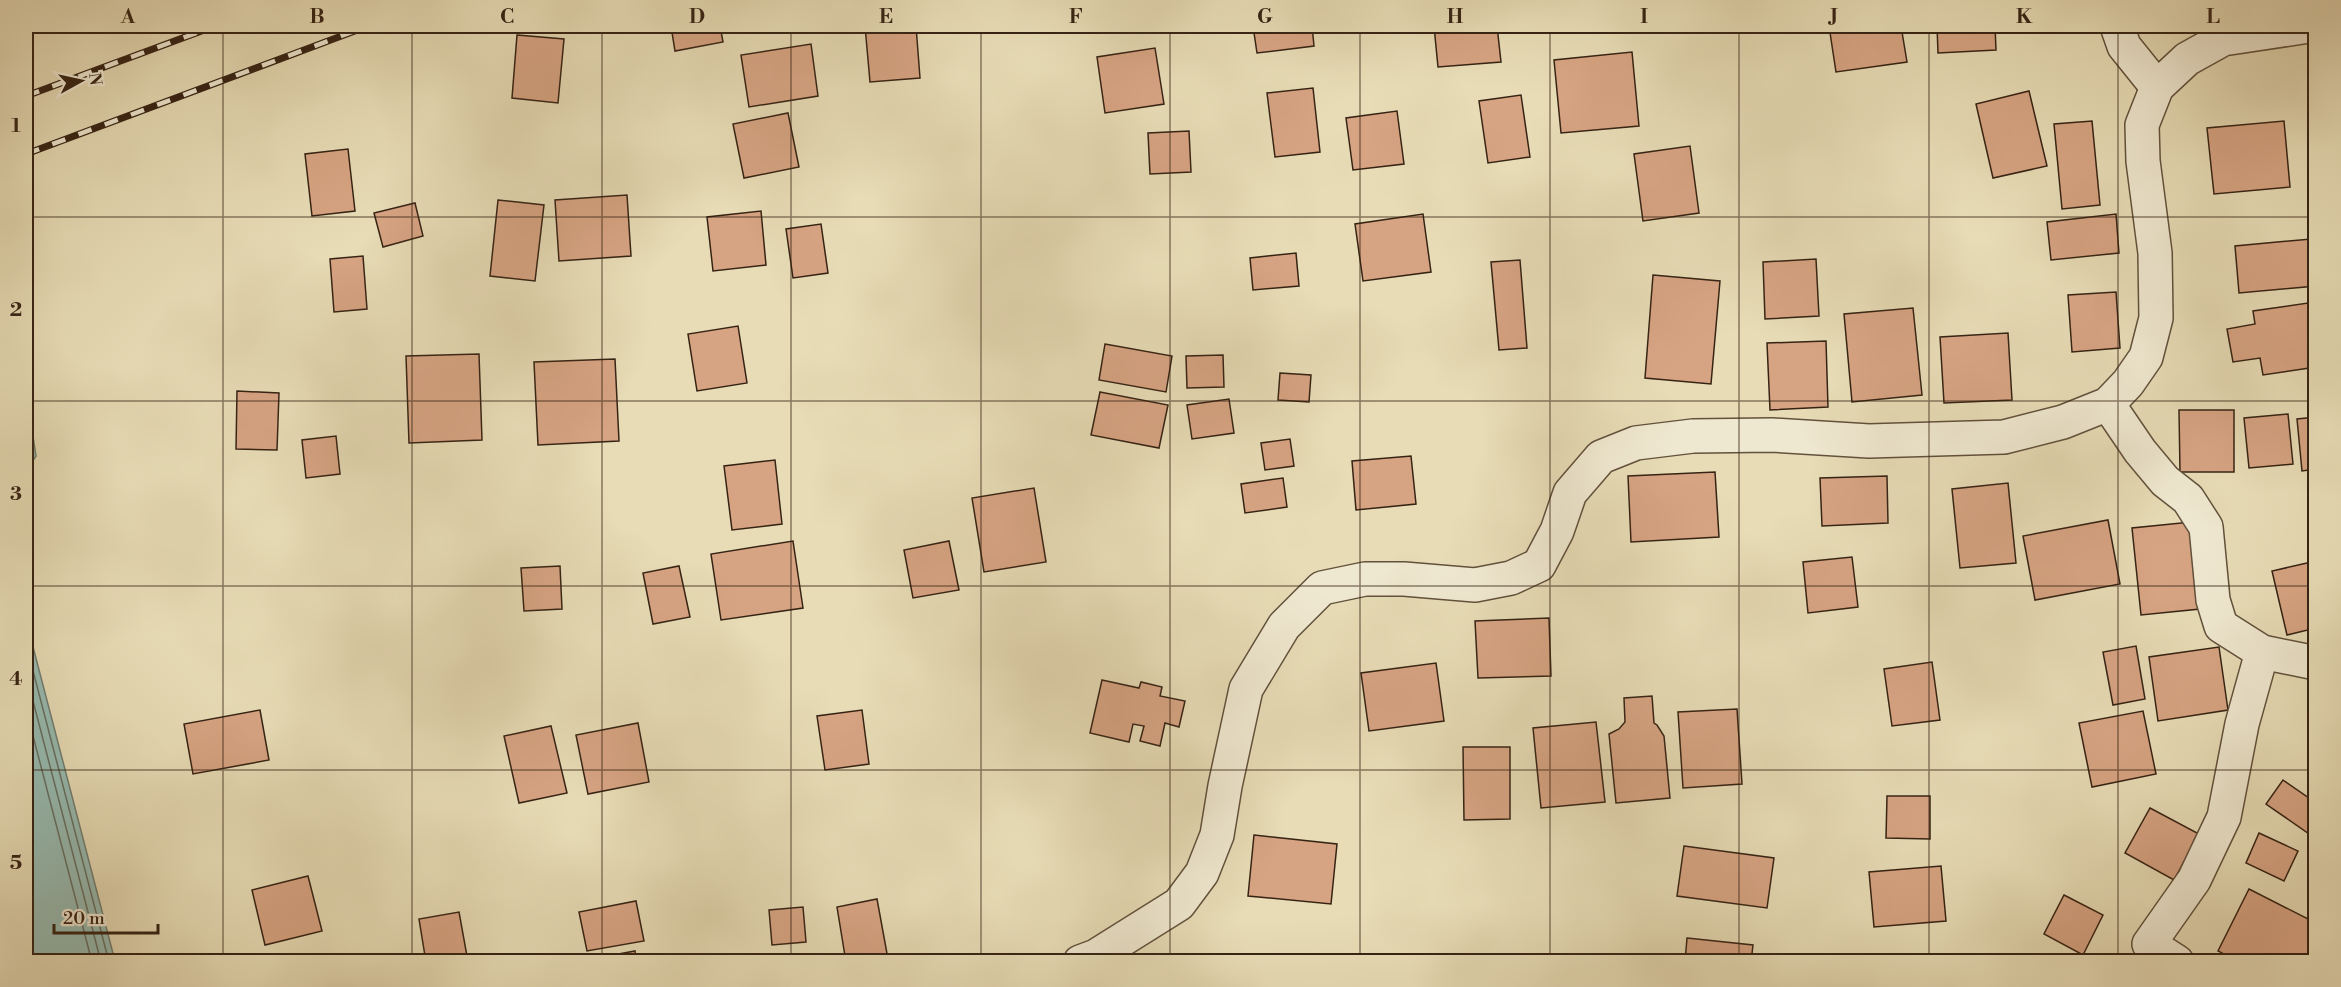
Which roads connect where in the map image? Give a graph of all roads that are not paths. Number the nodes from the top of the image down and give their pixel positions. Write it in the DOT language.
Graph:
graph roads {
  1 [pos="2116,26"];
  2 [pos="2309,26"];
  3 [pos="2157,87"];
  4 [pos="2108,404"];
  5 [pos="2262,652"];
  6 [pos="2316,663"];
  7 [pos="1080,962"];
  8 [pos="2177,962"];
  1 -- 3 [label="street"];
  2 -- 3 [label="street"];
  3 -- 4 [label="street"];
  4 -- 5 [label="street"];
  4 -- 7 [label="street"];
  5 -- 6 [label="street"];
  5 -- 8 [label="street"];
}
